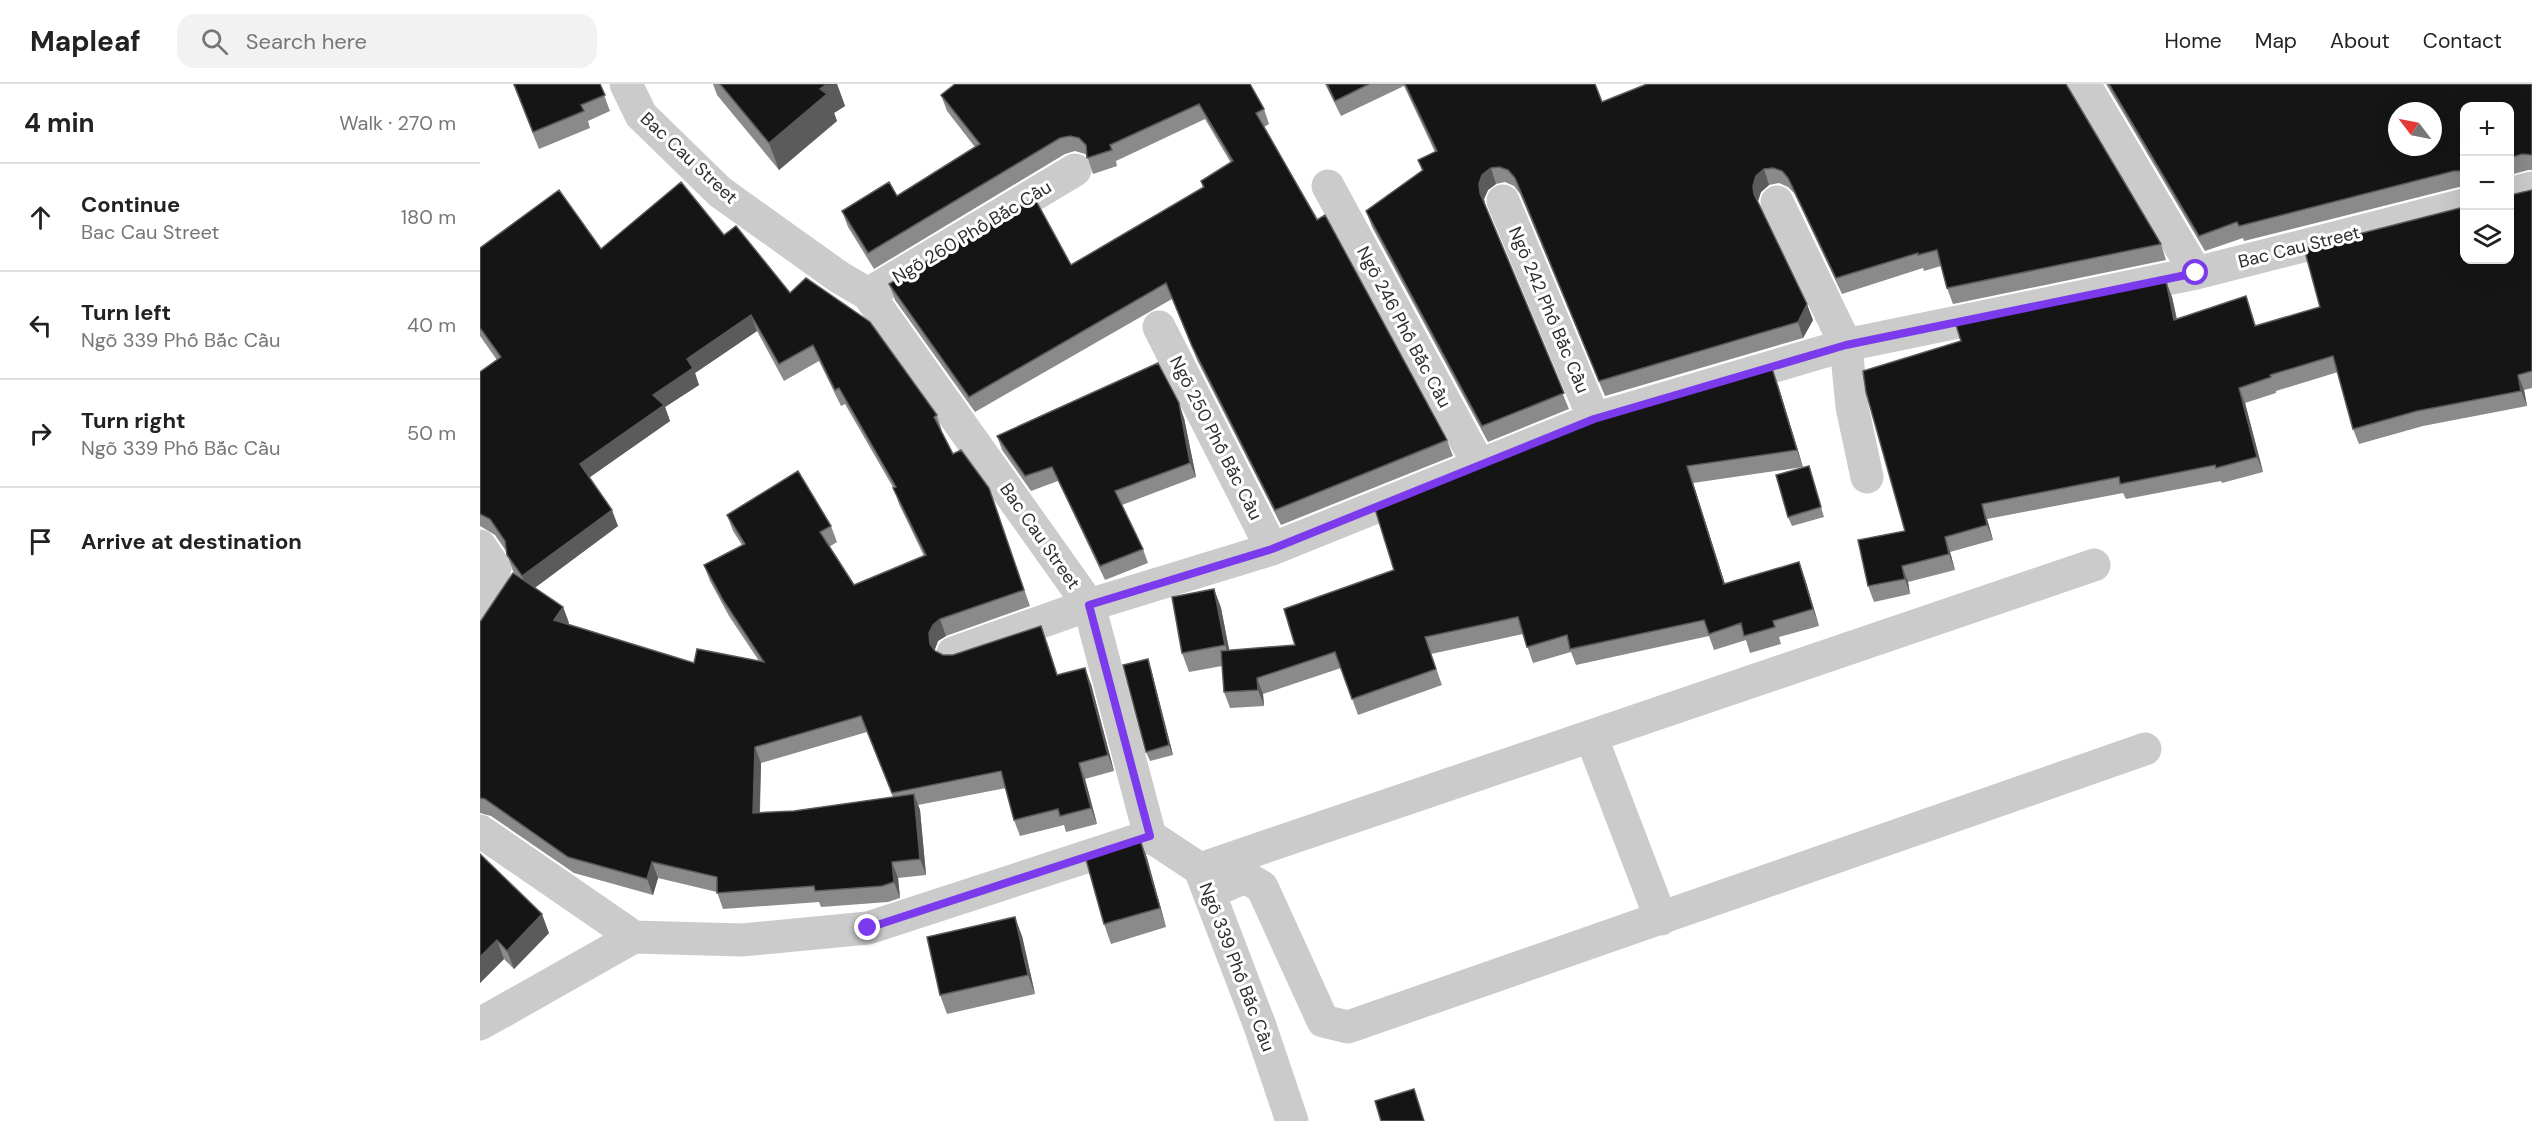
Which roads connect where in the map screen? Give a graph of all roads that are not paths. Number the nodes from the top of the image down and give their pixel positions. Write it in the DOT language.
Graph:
graph roads {
  1 [pos="626,84"];
  2 [pos="2084,84"];
  3 [pos="1076,170"];
  4 [pos="1328,186"];
  5 [pos="2532,188"];
  6 [pos="2514,193"];
  7 [pos="1503,201"];
  8 [pos="1777,202"];
  9 [pos="2460,206"];
  10 [pos="2196,273"];
  11 [pos="868,294"];
  12 [pos="1160,327"];
  13 [pos="1846,345"];
  14 [pos="1594,419"];
  15 [pos="1480,467"];
  16 [pos="1867,477"];
  17 [pos="480,546"];
  18 [pos="1272,549"];
  19 [pos="2094,565"];
  20 [pos="1089,605"];
  21 [pos="480,607"];
  22 [pos="953,653"];
  23 [pos="1591,736"];
  24 [pos="2145,750"];
  25 [pos="480,831"];
  26 [pos="1150,836"];
  27 [pos="1204,881"];
  28 [pos="1661,919"];
  29 [pos="634,937"];
  30 [pos="480,1024"];
  31 [pos="1292,1121"];
  1 -- 11 [label="street, Bac Cau Street"];
  2 -- 10 [label="street"];
  3 -- 11 [label="street, Ngõ 260 Phố Bắc Cầu"];
  4 -- 15 [label="street, Ngõ 246 Phố Bắc Cầu"];
  5 -- 6 [label="street"];
  7 -- 14 [label="street, Ngõ 242 Phố Bắc Cầu"];
  8 -- 13 [label="street"];
  9 -- 10 [label="street, Bac Cau Street"];
  10 -- 13 [label="street, Bac Cau Street"];
  11 -- 20 [label="street, Bac Cau Street"];
  12 -- 18 [label="street, Ngõ 250 Phố Bắc Cầu"];
  13 -- 14 [label="street, Bac Cau Street"];
  13 -- 16 [label="street"];
  14 -- 15 [label="street, Bac Cau Street"];
  15 -- 18 [label="street, Bac Cau Street"];
  17 -- 21 [label="street"];
  18 -- 20 [label="street, Bac Cau Street"];
  19 -- 23 [label="street"];
  20 -- 22 [label="street"];
  20 -- 26 [label="street"];
  23 -- 27 [label="street"];
  23 -- 28 [label="street"];
  24 -- 28 [label="street"];
  25 -- 29 [label="street"];
  26 -- 27 [label="street, Ngõ 339 Phố Bắc Cầu"];
  26 -- 29 [label="street"];
  27 -- 28 [label="street"];
  27 -- 31 [label="street, Ngõ 339 Phố Bắc Cầu"];
  29 -- 30 [label="street"];
}
